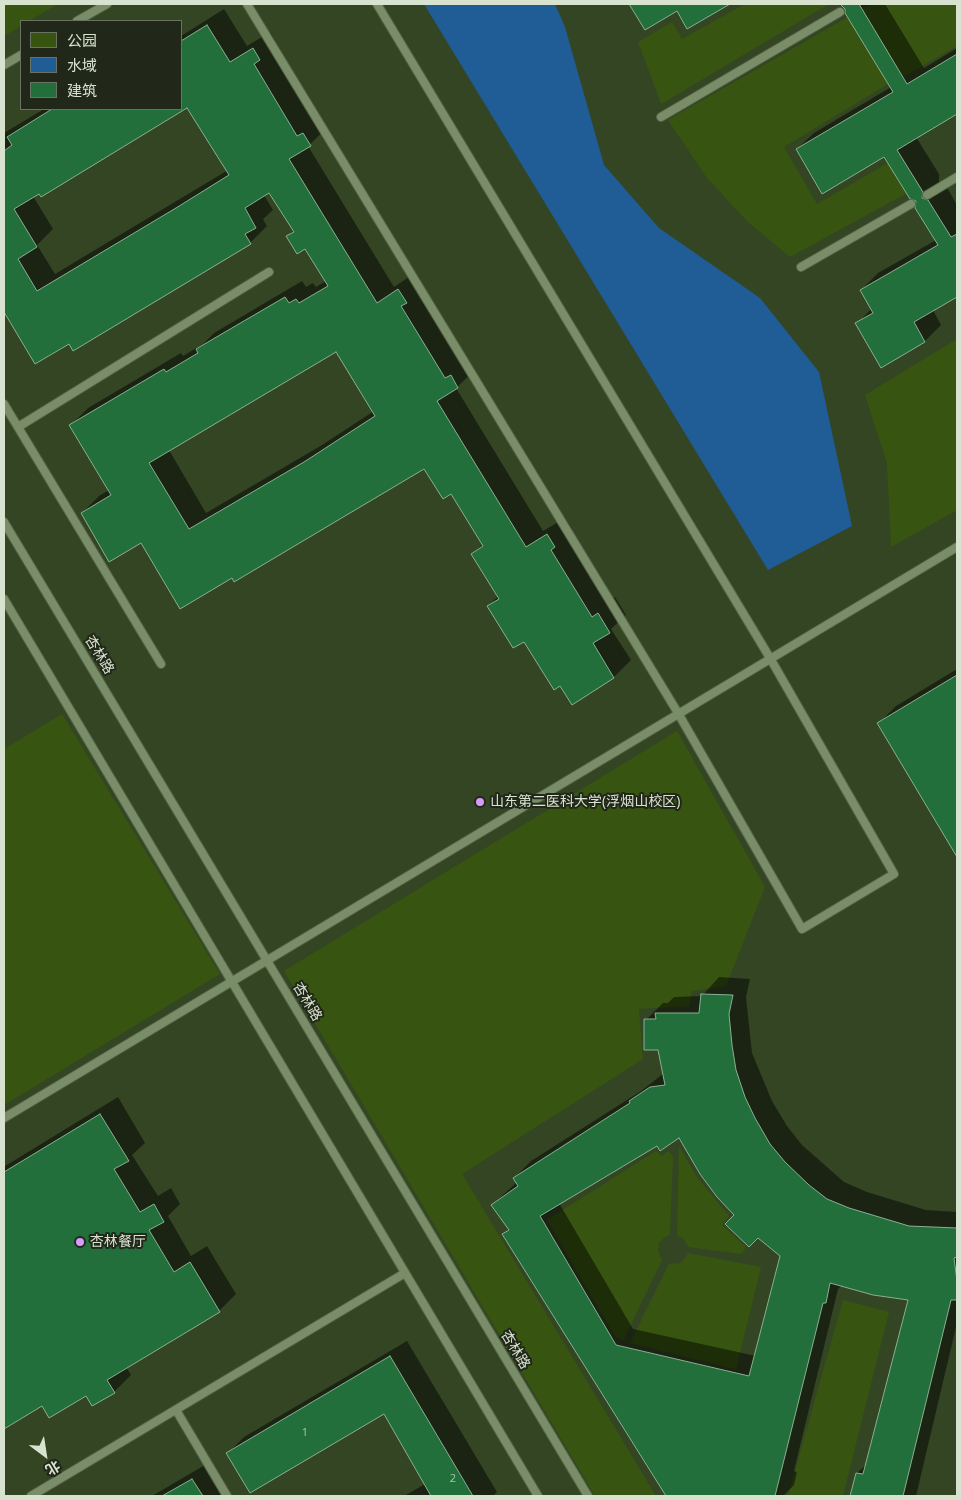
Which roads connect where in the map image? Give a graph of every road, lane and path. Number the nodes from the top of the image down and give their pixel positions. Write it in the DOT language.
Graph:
graph roads {
  1 [pos="107,4"];
  2 [pos="246,4"];
  3 [pos="377,4"];
  4 [pos="840,12"];
  5 [pos="79,20"];
  6 [pos="20,56"];
  7 [pos="4,65"];
  8 [pos="661,117"];
  9 [pos="957,177"];
  10 [pos="926,194"];
  11 [pos="911,204"];
  12 [pos="801,267"];
  13 [pos="269,272"];
  14 [pos="4,404"];
  15 [pos="18,427"];
  16 [pos="4,522"];
  17 [pos="957,547"];
  18 [pos="4,600"];
  19 [pos="770,658"];
  20 [pos="161,664"];
  21 [pos="678,713"];
  22 [pos="268,960"];
  23 [pos="231,981"];
  24 [pos="4,1118"];
  25 [pos="405,1273"];
  26 [pos="176,1410"];
  27 [pos="31,1496"];
  28 [pos="228,1496"];
  29 [pos="538,1496"];
  30 [pos="588,1496"];
  1 -- 5 [label="lane"];
  2 -- 21 [label="lane"];
  3 -- 19 [label="lane"];
  4 -- 8 [label="lane"];
  6 -- 7 [label="lane"];
  9 -- 10 [label="lane"];
  11 -- 12 [label="lane"];
  13 -- 15 [label="lane"];
  14 -- 15 [label="lane"];
  15 -- 20 [label="lane"];
  16 -- 22 [label="lane, 杏林路"];
  17 -- 19 [label="lane"];
  18 -- 23 [label="lane"];
  19 -- 21 [label="lane"];
  19 -- 21 [label="lane"];
  21 -- 22 [label="lane"];
  22 -- 23 [label="lane"];
  22 -- 30 [label="lane, 杏林路"];
  23 -- 24 [label="lane"];
  23 -- 25 [label="lane"];
  25 -- 26 [label="lane"];
  25 -- 29 [label="lane"];
  26 -- 27 [label="lane"];
  26 -- 28 [label="lane"];
}
